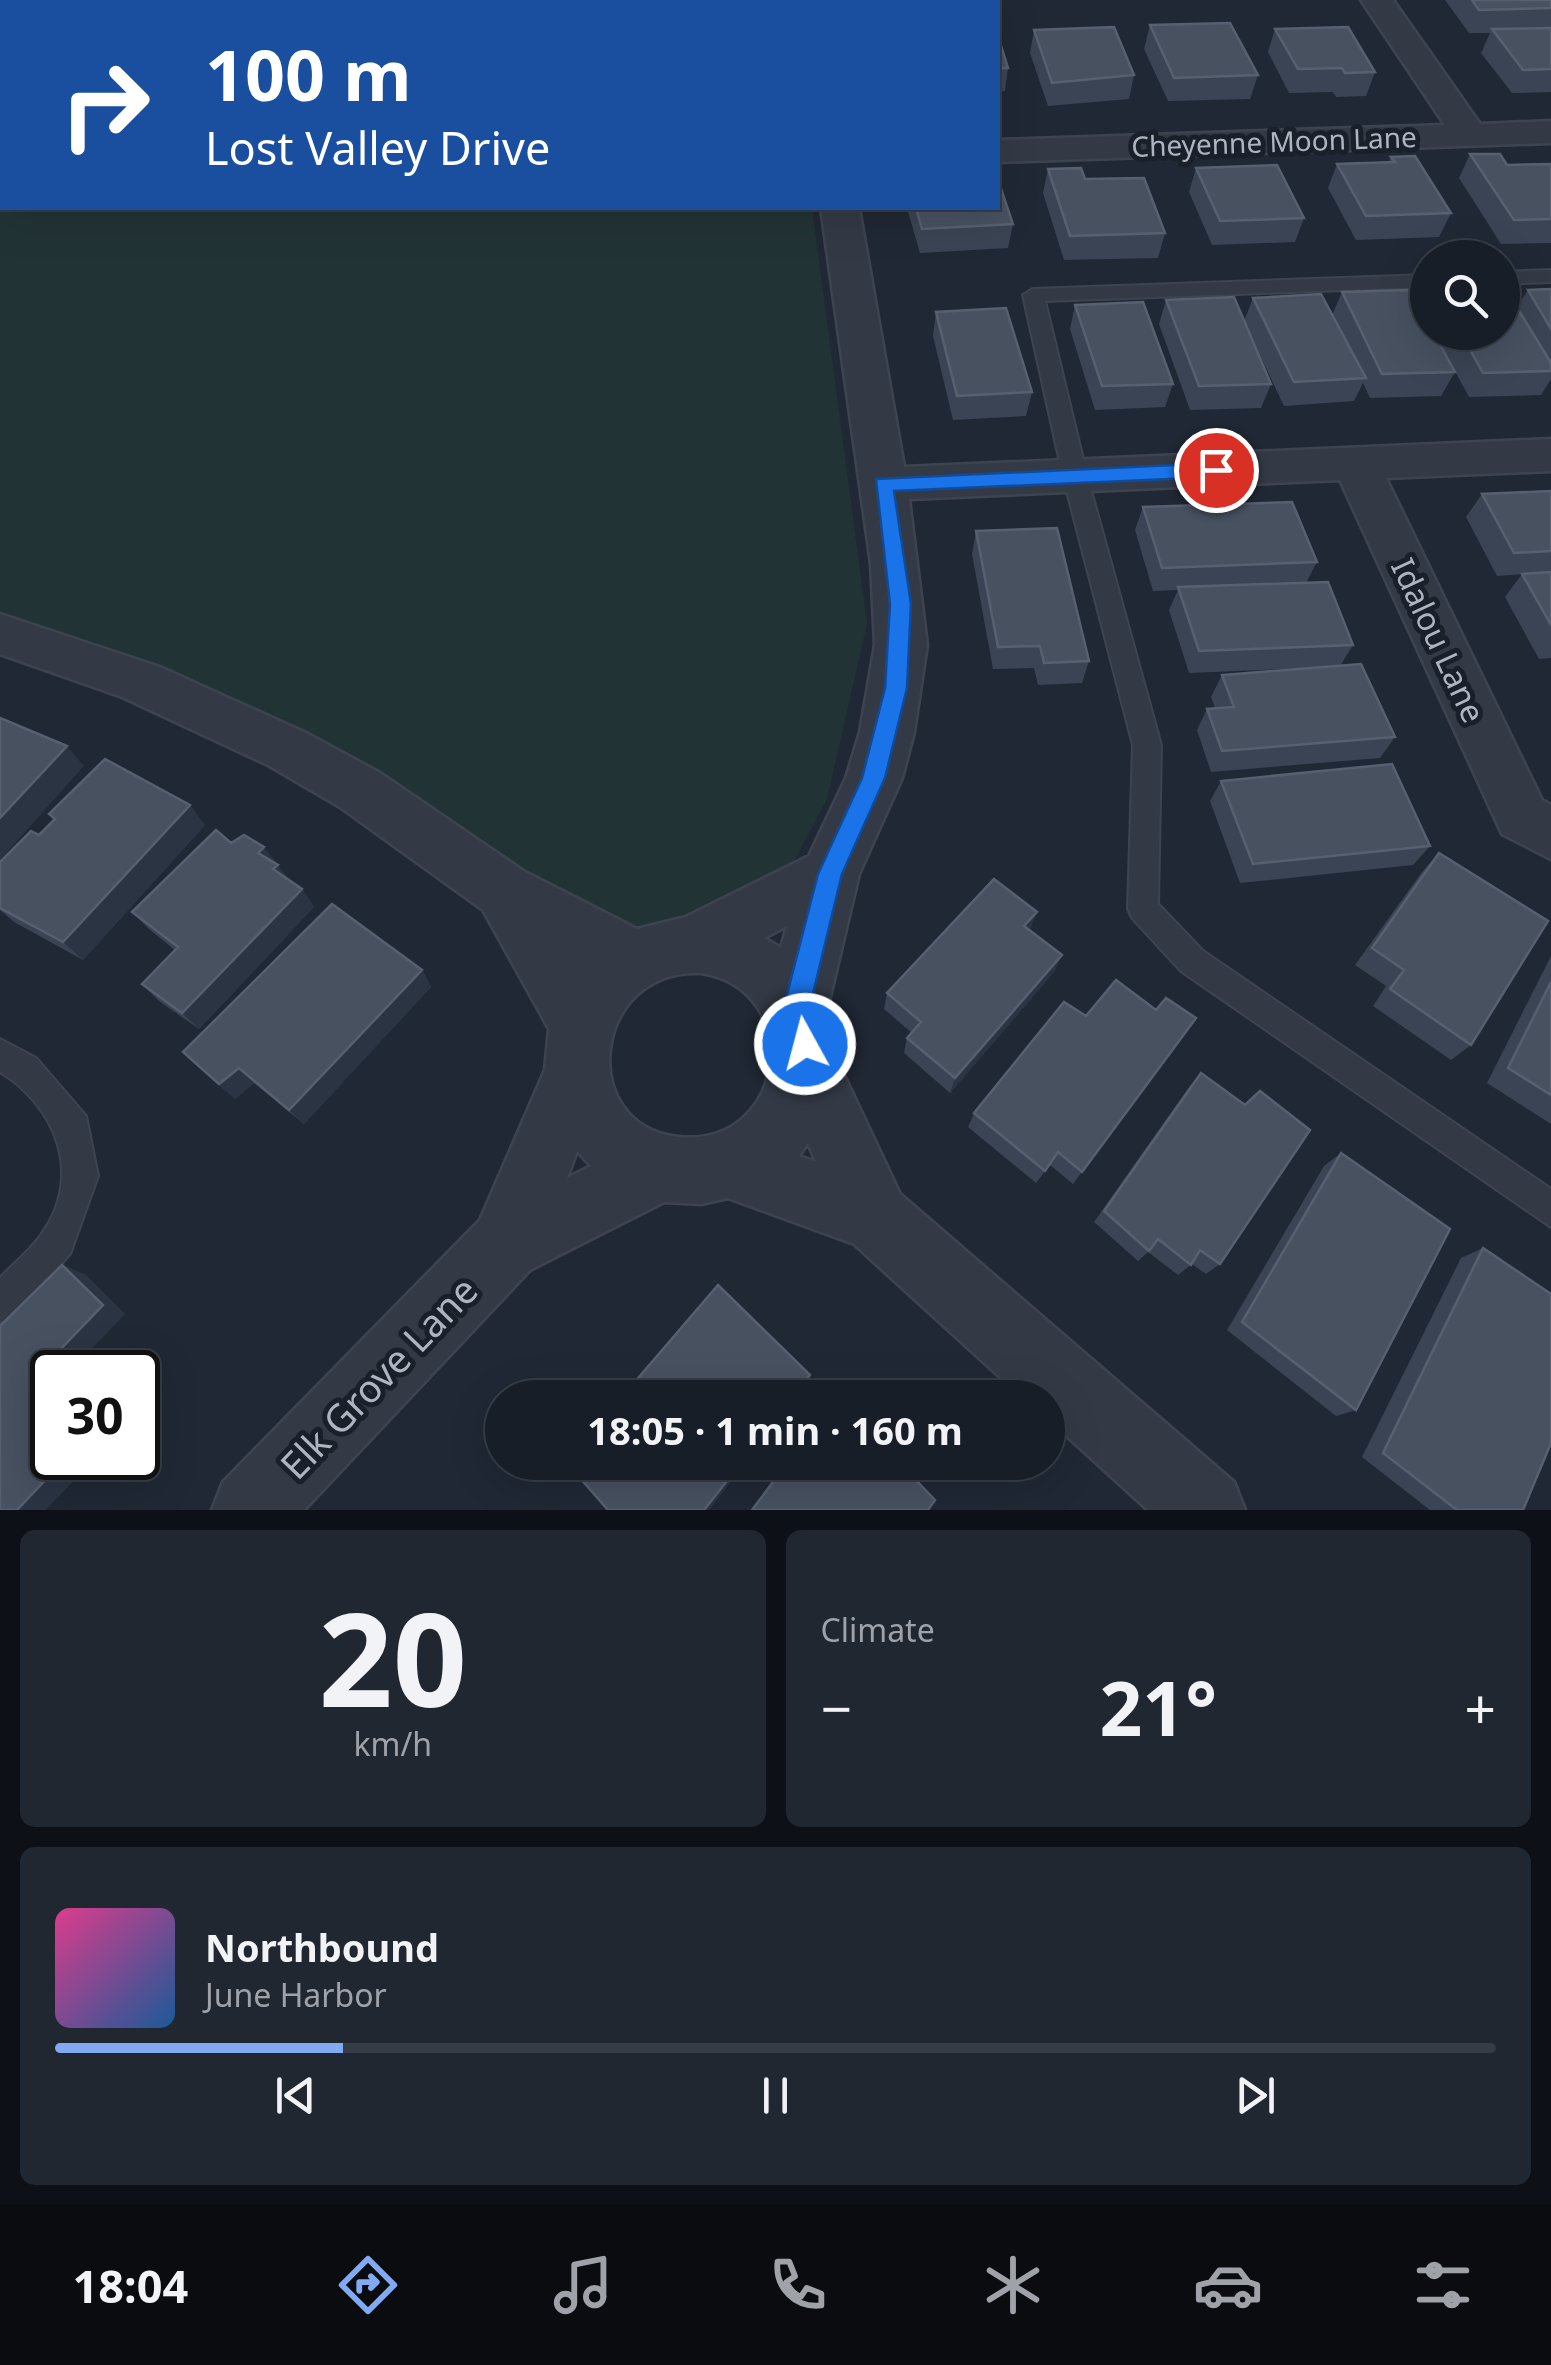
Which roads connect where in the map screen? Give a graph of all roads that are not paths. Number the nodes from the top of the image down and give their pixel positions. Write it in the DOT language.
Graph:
graph roads {
  1 [pos="1376,0"];
  2 [pos="1551,132"];
  3 [pos="1470,134"];
  4 [pos="1000,150"];
  5 [pos="840,210"];
  6 [pos="1551,276"];
  7 [pos="1520,277"];
  8 [pos="1410,281"];
  9 [pos="1551,455"];
  10 [pos="1356,464"];
  11 [pos="1075,476"];
  12 [pos="883,484"];
  13 [pos="0,634"];
  14 [pos="1537,826"];
  15 [pos="830,874"];
  16 [pos="504,891"];
  17 [pos="664,953"];
  18 [pos="800,1036"];
  19 [pos="578,1051"];
  20 [pos="0,1054"];
  21 [pos="692,1165"];
  22 [pos="1551,1210"];
  23 [pos="876,1218"];
  24 [pos="505,1245"];
  25 [pos="0,1304"];
  26 [pos="252,1510"];
  27 [pos="1206,1510"];
  1 -- 3 [label="street"];
  2 -- 3 [label="street, Cheyenne Moon Lane"];
  3 -- 4 [label="street, Cheyenne Moon Lane"];
  5 -- 12 [label="street"];
  6 -- 7 [label="lane"];
  8 -- 11 [label="lane"];
  9 -- 10 [label="street"];
  10 -- 11 [label="street"];
  10 -- 14 [label="street, Idalou Lane"];
  11 -- 12 [label="street"];
  11 -- 22 [label="lane"];
  12 -- 15 [label="street"];
  13 -- 16 [label="street"];
  15 -- 17 [label="street"];
  15 -- 18 [label="street"];
  16 -- 17 [label="street"];
  16 -- 19 [label="street"];
  17 -- 18 [label="street"];
  17 -- 19 [label="street"];
  18 -- 21 [label="street"];
  18 -- 23 [label="street"];
  19 -- 21 [label="street"];
  19 -- 24 [label="street, Elk Grove Lane"];
  20 -- 25 [label="lane"];
  21 -- 23 [label="street"];
  21 -- 24 [label="street, Elk Grove Lane"];
  23 -- 27 [label="street"];
  24 -- 26 [label="street, Elk Grove Lane"];
}
